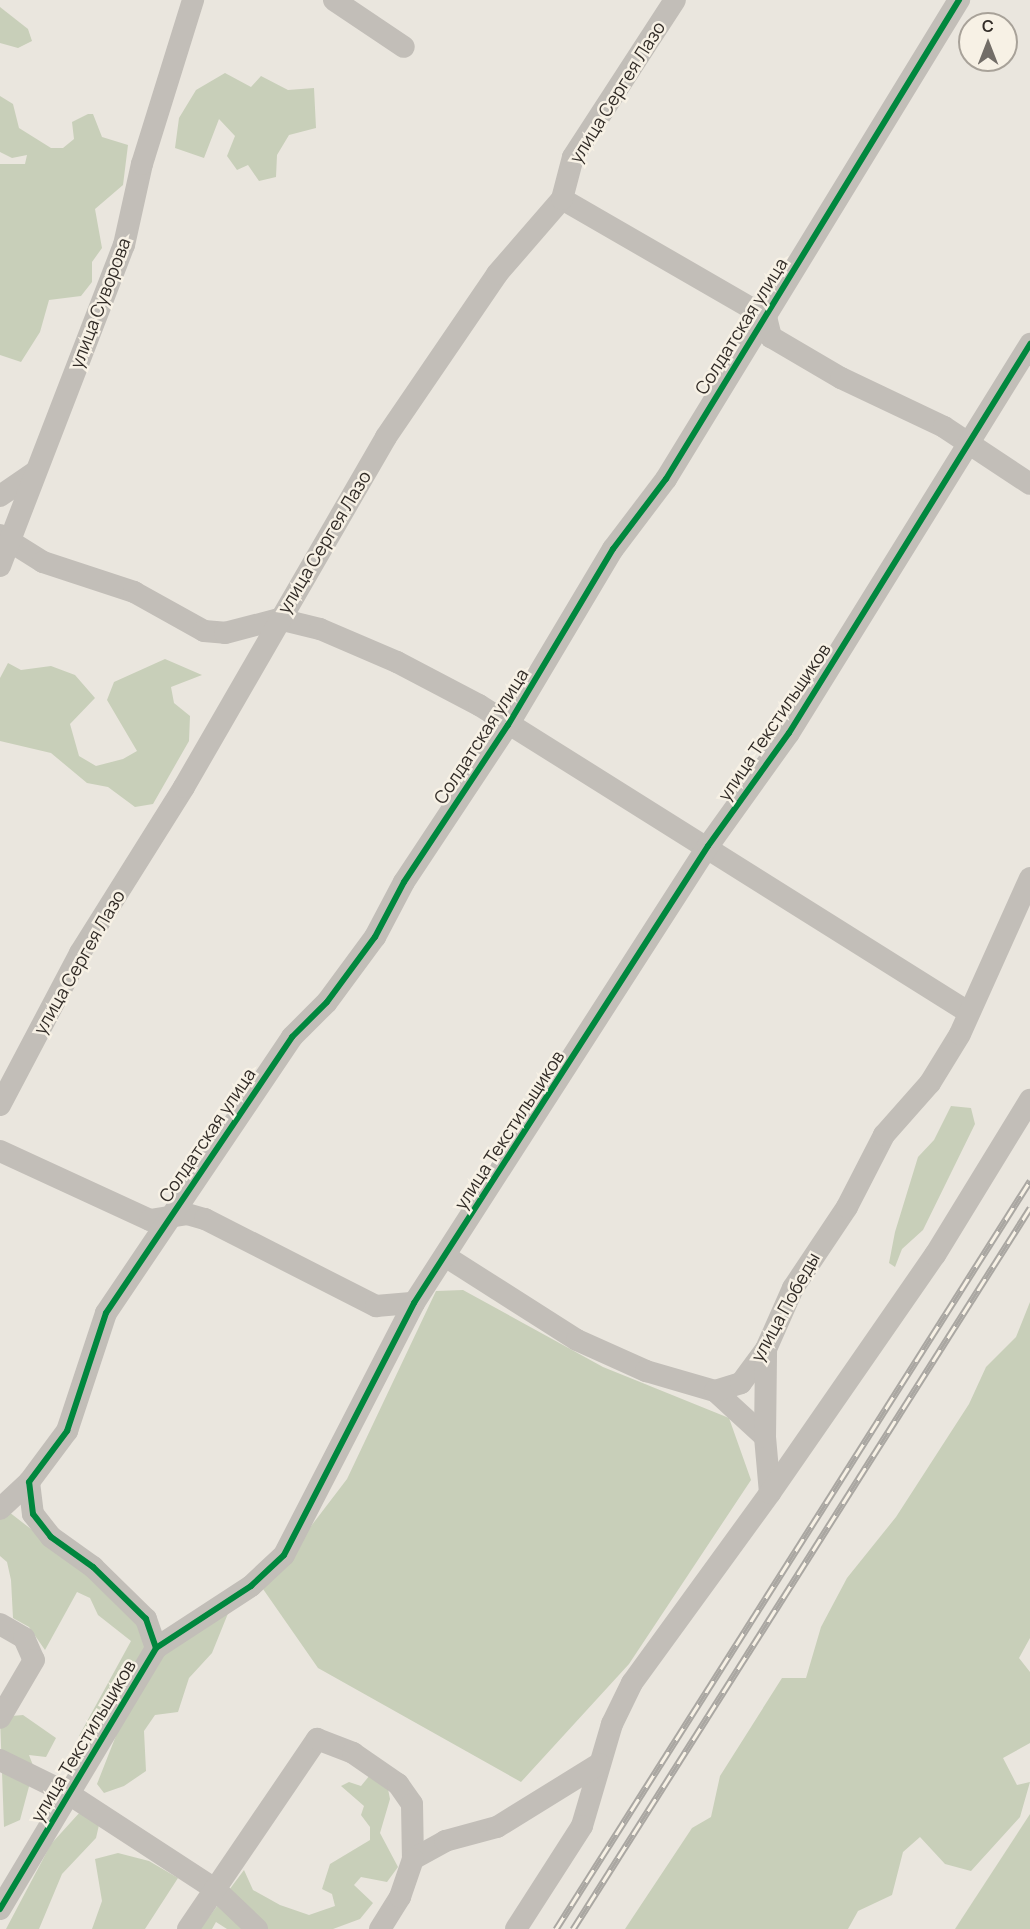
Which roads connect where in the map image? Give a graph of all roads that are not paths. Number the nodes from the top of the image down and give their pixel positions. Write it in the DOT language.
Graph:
graph roads {
  1 [pos="193,0"];
  2 [pos="334,0"];
  3 [pos="675,0"];
  4 [pos="960,0"];
  5 [pos="404,47"];
  6 [pos="562,199"];
  7 [pos="766,317"];
  8 [pos="1030,344"];
  9 [pos="968,445"];
  10 [pos="35,472"];
  11 [pos="1030,484"];
  12 [pos="0,496"];
  13 [pos="6,537"];
  14 [pos="0,566"];
  15 [pos="279,619"];
  16 [pos="508,725"];
  17 [pos="708,846"];
  18 [pos="1030,878"];
  19 [pos="968,1012"];
  20 [pos="1030,1100"];
  21 [pos="0,1105"];
  22 [pos="0,1151"];
  23 [pos="169,1217"];
  24 [pos="444,1256"];
  25 [pos="414,1303"];
  26 [pos="766,1349"];
  27 [pos="715,1391"];
  28 [pos="765,1437"];
  29 [pos="29,1482"];
  30 [pos="770,1493"];
  31 [pos="0,1509"];
  32 [pos="0,1623"];
  33 [pos="156,1648"];
  34 [pos="0,1718"];
  35 [pos="0,1760"];
  36 [pos="599,1764"];
  37 [pos="69,1794"];
  38 [pos="413,1859"];
  39 [pos="215,1889"];
  40 [pos="0,1909"];
  41 [pos="188,1929"];
  42 [pos="257,1929"];
  43 [pos="380,1929"];
  44 [pos="516,1929"];
  1 -- 10 [label="street, улица Суворова"];
  2 -- 5 [label="street"];
  3 -- 6 [label="street, улица Сергея Лазо"];
  4 -- 7 [label="street, Солдатская улица"];
  6 -- 7 [label="street"];
  6 -- 15 [label="street, улица Сергея Лазо"];
  7 -- 9 [label="street"];
  7 -- 16 [label="street, Солдатская улица"];
  8 -- 9 [label="street, улица Текстильщиков"];
  9 -- 11 [label="street"];
  9 -- 17 [label="street, улица Текстильщиков"];
  10 -- 12 [label="street"];
  10 -- 13 [label="street, улица Суворова"];
  13 -- 14 [label="street, улица Суворова"];
  13 -- 15 [label="street"];
  15 -- 16 [label="street"];
  15 -- 21 [label="street, улица Сергея Лазо"];
  16 -- 17 [label="street"];
  16 -- 23 [label="street, Солдатская улица"];
  17 -- 19 [label="street"];
  17 -- 24 [label="street, улица Текстильщиков"];
  18 -- 19 [label="street, улица Победы"];
  19 -- 26 [label="street, улица Победы"];
  20 -- 30 [label="street"];
  22 -- 23 [label="street"];
  23 -- 25 [label="street"];
  23 -- 29 [label="street, Солдатская улица"];
  24 -- 25 [label="street, улица Текстильщиков"];
  24 -- 27 [label="street"];
  25 -- 33 [label="street, улица Текстильщиков"];
  26 -- 27 [label="street, улица Победы"];
  26 -- 28 [label="street"];
  27 -- 28 [label="street"];
  28 -- 30 [label="street"];
  29 -- 31 [label="street, Солдатская улица"];
  29 -- 33 [label="street"];
  30 -- 36 [label="street"];
  32 -- 34 [label="street"];
  33 -- 37 [label="street, улица Текстильщиков"];
  35 -- 37 [label="street"];
  36 -- 38 [label="street"];
  36 -- 44 [label="street"];
  37 -- 39 [label="street"];
  37 -- 40 [label="street, улица Текстильщиков"];
  38 -- 39 [label="street"];
  38 -- 43 [label="street"];
  39 -- 41 [label="street"];
  39 -- 42 [label="street"];
}
